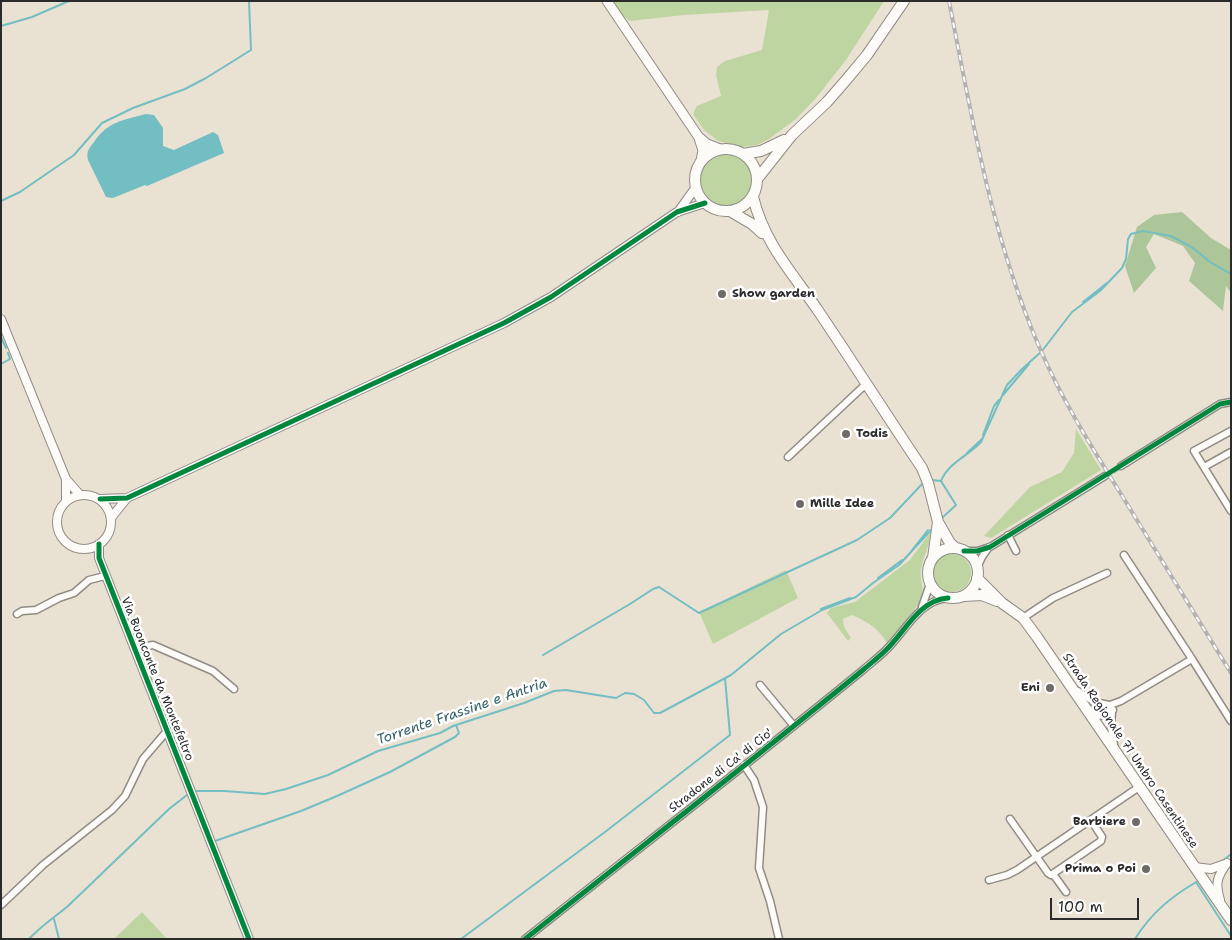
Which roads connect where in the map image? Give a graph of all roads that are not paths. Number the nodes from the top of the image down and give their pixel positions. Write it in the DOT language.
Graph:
graph roads {
  1 [pos="607,1"];
  2 [pos="904,1"];
  3 [pos="698,136"];
  4 [pos="792,136"];
  5 [pos="720,149"];
  6 [pos="744,154"];
  7 [pos="701,161"];
  8 [pos="758,178"];
  9 [pos="696,187"];
  10 [pos="753,197"];
  11 [pos="705,203"];
  12 [pos="730,211"];
  13 [pos="677,212"];
  14 [pos="768,238"];
  15 [pos="1,319"];
  16 [pos="866,384"];
  17 [pos="1231,402"];
  18 [pos="1231,430"];
  19 [pos="1231,452"];
  20 [pos="788,457"];
  21 [pos="1121,466"];
  22 [pos="1204,467"];
  23 [pos="1105,476"];
  24 [pos="66,479"];
  25 [pos="80,494"];
  26 [pos="127,498"];
  27 [pos="100,499"];
  28 [pos="66,500"];
  29 [pos="1231,511"];
  30 [pos="111,518"];
  31 [pos="938,522"];
  32 [pos="1008,535"];
  33 [pos="98,544"];
  34 [pos="990,546"];
  35 [pos="88,548"];
  36 [pos="960,550"];
  37 [pos="1016,551"];
  38 [pos="1124,555"];
  39 [pos="99,558"];
  40 [pos="933,558"];
  41 [pos="977,573"];
  42 [pos="1108,573"];
  43 [pos="106,576"];
  44 [pos="930,584"];
  45 [pos="964,596"];
  46 [pos="948,598"];
  47 [pos="1002,603"];
  48 [pos="921,610"];
  49 [pos="17,614"];
  50 [pos="1023,618"];
  51 [pos="134,648"];
  52 [pos="1192,659"];
  53 [pos="1069,683"];
  54 [pos="760,685"];
  55 [pos="234,689"];
  56 [pos="1111,708"];
  57 [pos="1092,717"];
  58 [pos="1231,720"];
  59 [pos="794,726"];
  60 [pos="167,731"];
  61 [pos="1115,751"];
  62 [pos="744,765"];
  63 [pos="1139,787"];
  64 [pos="1010,819"];
  65 [pos="1091,820"];
  66 [pos="1036,857"];
  67 [pos="1229,861"];
  68 [pos="1194,867"];
  69 [pos="1053,874"];
  70 [pos="1218,875"];
  71 [pos="990,880"];
  72 [pos="1204,881"];
  73 [pos="1066,892"];
  74 [pos="1,904"];
  75 [pos="1221,904"];
  76 [pos="1231,920"];
  77 [pos="249,939"];
  78 [pos="525,939"];
  79 [pos="779,939"];
  1 -- 3 [label="main road"];
  2 -- 4 [label="main road"];
  3 -- 5 [label="main road"];
  3 -- 7 [label="main road"];
  4 -- 6 [label="main road"];
  4 -- 8 [label="main road"];
  5 -- 6 [label="main road"];
  5 -- 7 [label="main road"];
  6 -- 8 [label="main road"];
  7 -- 9 [label="main road"];
  8 -- 10 [label="main road"];
  9 -- 11 [label="main road"];
  9 -- 13 [label="street"];
  10 -- 12 [label="main road"];
  10 -- 14 [label="main road"];
  11 -- 12 [label="main road"];
  11 -- 13 [label="street"];
  12 -- 14 [label="main road"];
  13 -- 26 [label="street"];
  14 -- 16 [label="main road"];
  15 -- 24 [label="street"];
  16 -- 20 [label="street"];
  16 -- 31 [label="main road"];
  17 -- 21 [label="street"];
  18 -- 22 [label="street"];
  19 -- 22 [label="street"];
  22 -- 29 [label="street"];
  23 -- 32 [label="street"];
  24 -- 25 [label="street"];
  24 -- 28 [label="street"];
  25 -- 27 [label="street"];
  25 -- 28 [label="street"];
  26 -- 27 [label="street"];
  26 -- 30 [label="street"];
  27 -- 30 [label="street"];
  28 -- 35 [label="street"];
  30 -- 33 [label="street"];
  31 -- 36 [label="main road"];
  31 -- 40 [label="main road"];
  32 -- 34 [label="street"];
  32 -- 37 [label="street"];
  33 -- 35 [label="street"];
  33 -- 39 [label="street"];
  34 -- 36 [label="street"];
  34 -- 41 [label="street"];
  35 -- 39 [label="street"];
  36 -- 40 [label="main road"];
  36 -- 41 [label="main road"];
  38 -- 52 [label="street"];
  39 -- 43 [label="street, Via Buonconte da Montefeltro"];
  40 -- 44 [label="main road"];
  41 -- 45 [label="main road"];
  41 -- 47 [label="main road, Strada Regionale 71 Umbro Casentinese"];
  42 -- 50 [label="street"];
  43 -- 49 [label="street"];
  43 -- 51 [label="street, Via Buonconte da Montefeltro"];
  44 -- 46 [label="main road"];
  44 -- 48 [label="street"];
  45 -- 46 [label="main road"];
  45 -- 47 [label="main road, Strada Regionale 71 Umbro Casentinese"];
  46 -- 48 [label="street"];
  47 -- 50 [label="main road, Strada Regionale 71 Umbro Casentinese"];
  48 -- 59 [label="street, Stradone di Ca' di Cio'"];
  50 -- 53 [label="main road, Strada Regionale 71 Umbro Casentinese"];
  51 -- 55 [label="street"];
  51 -- 60 [label="street, Via Buonconte da Montefeltro"];
  52 -- 56 [label="street"];
  52 -- 58 [label="street"];
  53 -- 56 [label="street"];
  53 -- 57 [label="main road, Strada Regionale 71 Umbro Casentinese"];
  54 -- 59 [label="street"];
  56 -- 57 [label="street"];
  56 -- 61 [label="street"];
  57 -- 61 [label="main road, Strada Regionale 71 Umbro Casentinese"];
  59 -- 62 [label="street, Stradone di Ca' di Cio'"];
  60 -- 74 [label="street"];
  60 -- 77 [label="street, Via Buonconte da Montefeltro"];
  61 -- 63 [label="main road, Strada Regionale 71 Umbro Casentinese"];
  62 -- 78 [label="street, Stradone di Ca' di Cio'"];
  62 -- 79 [label="street"];
  63 -- 65 [label="street"];
  63 -- 68 [label="main road, Strada Regionale 71 Umbro Casentinese"];
  64 -- 66 [label="street"];
  65 -- 66 [label="street"];
  65 -- 69 [label="street"];
  66 -- 69 [label="street"];
  66 -- 71 [label="street"];
  67 -- 68 [label="street"];
  67 -- 70 [label="street"];
  68 -- 72 [label="main road, Strada Regionale 71 Umbro Casentinese"];
  69 -- 73 [label="street"];
  70 -- 72 [label="street"];
  70 -- 75 [label="street"];
  72 -- 75 [label="main road, Strada Regionale 71 Umbro Casentinese"];
  75 -- 76 [label="main road, Strada Regionale 71 Umbro Casentinese"];
}
